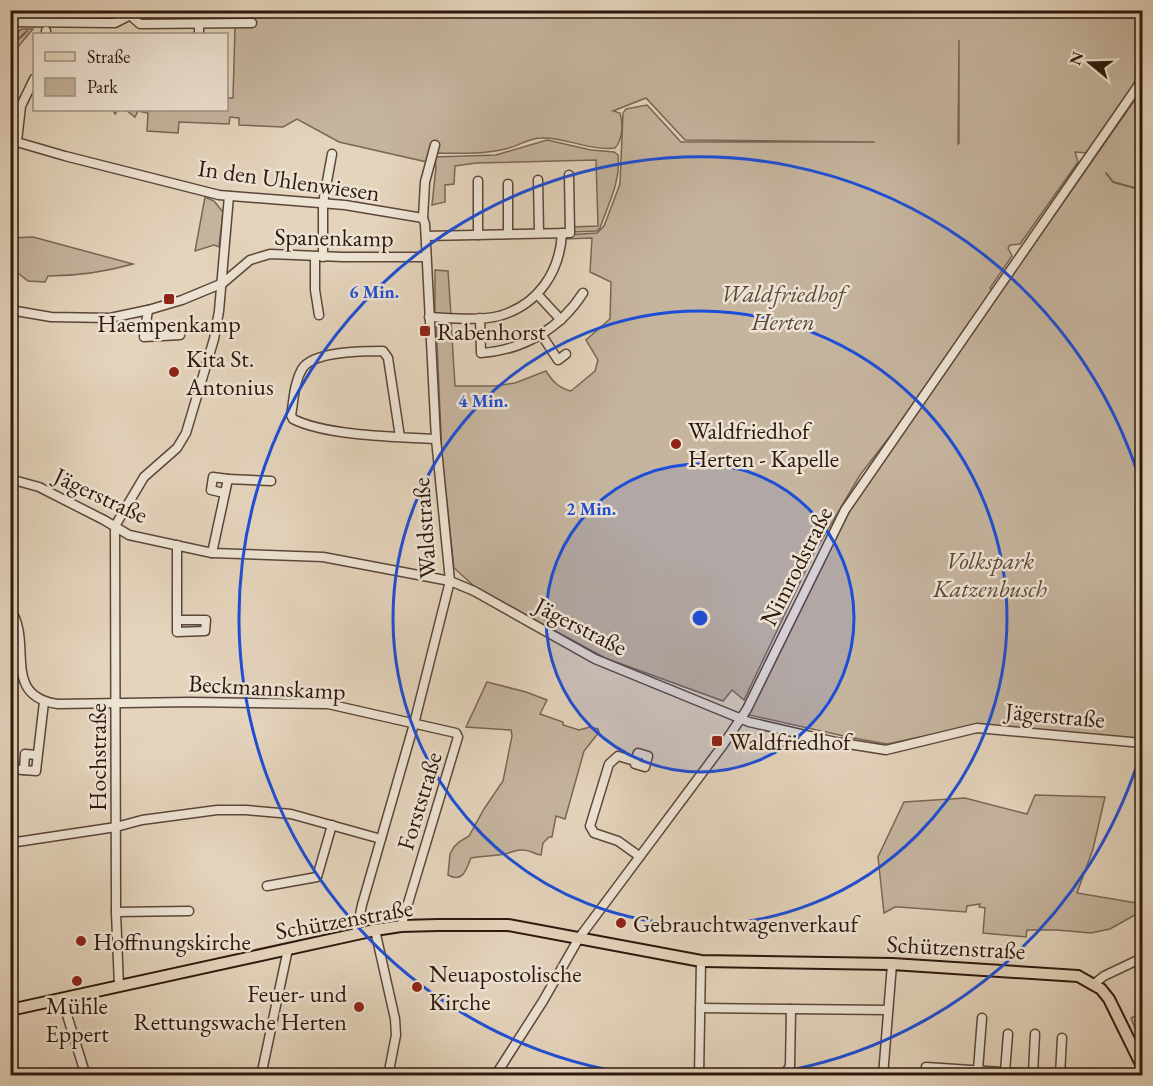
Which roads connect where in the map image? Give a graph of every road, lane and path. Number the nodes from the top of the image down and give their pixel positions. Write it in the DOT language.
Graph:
graph roads {
  1 [pos="140,10"];
  2 [pos="131,15"];
  3 [pos="10,22"];
  4 [pos="252,22"];
  5 [pos="140,24"];
  6 [pos="199,24"];
  7 [pos="140,33"];
  8 [pos="199,33"];
  9 [pos="1142,82"];
  10 [pos="31,93"];
  11 [pos="14,141"];
  12 [pos="435,145"];
  13 [pos="332,154"];
  14 [pos="569,175"];
  15 [pos="538,180"];
  16 [pos="478,181"];
  17 [pos="508,184"];
  18 [pos="228,196"];
  19 [pos="323,203"];
  20 [pos="423,218"];
  21 [pos="539,233"];
  22 [pos="562,233"];
  23 [pos="508,234"];
  24 [pos="478,235"];
  25 [pos="426,236"];
  26 [pos="319,257"];
  27 [pos="426,258"];
  28 [pos="223,283"];
  29 [pos="583,293"];
  30 [pos="537,294"];
  31 [pos="10,310"];
  32 [pos="148,310"];
  33 [pos="319,315"];
  34 [pos="429,317"];
  35 [pos="480,318"];
  36 [pos="561,320"];
  37 [pos="541,334"];
  38 [pos="180,335"];
  39 [pos="566,354"];
  40 [pos="400,437"];
  41 [pos="436,439"];
  42 [pos="10,479"];
  43 [pos="228,480"];
  44 [pos="271,481"];
  45 [pos="224,493"];
  46 [pos="115,526"];
  47 [pos="177,545"];
  48 [pos="212,553"];
  49 [pos="450,581"];
  50 [pos="10,609"];
  51 [pos="177,620"];
  52 [pos="44,702"];
  53 [pos="116,704"];
  54 [pos="740,720"];
  55 [pos="414,724"];
  56 [pos="1143,743"];
  57 [pos="635,761"];
  58 [pos="10,769"];
  59 [pos="332,825"];
  60 [pos="116,827"];
  61 [pos="381,839"];
  62 [pos="10,843"];
  63 [pos="639,856"];
  64 [pos="267,886"];
  65 [pos="189,911"];
  66 [pos="116,912"];
  67 [pos="403,920"];
  68 [pos="375,930"];
  69 [pos="356,934"];
  70 [pos="579,938"];
  71 [pos="288,949"];
  72 [pos="1143,958"];
  73 [pos="701,961"];
  74 [pos="892,964"];
  75 [pos="1094,984"];
  76 [pos="118,987"];
  77 [pos="62,999"];
  78 [pos="700,1008"];
  79 [pos="791,1008"];
  80 [pos="10,1010"];
  81 [pos="888,1010"];
  82 [pos="982,1018"];
  83 [pos="1008,1034"];
  84 [pos="1035,1034"];
  85 [pos="1062,1038"];
  86 [pos="1143,1066"];
  87 [pos="979,1072"];
  88 [pos="1005,1072"];
  89 [pos="1033,1073"];
  90 [pos="785,1074"];
  91 [pos="1016,1074"];
  92 [pos="86,1076"];
  93 [pos="261,1076"];
  94 [pos="388,1076"];
  95 [pos="495,1076"];
  96 [pos="699,1076"];
  97 [pos="883,1076"];
  98 [pos="925,1076"];
  1 -- 2 [label="street"];
  2 -- 3 [label="street"];
  2 -- 5 [label="street"];
  4 -- 6 [label="street"];
  5 -- 6 [label="street"];
  5 -- 7 [label="street"];
  6 -- 8 [label="street"];
  9 -- 54 [label="street, Nimrodstraße"];
  10 -- 11 [label="street"];
  11 -- 18 [label="street, In den Uhlenwiesen"];
  12 -- 20 [label="street, Waldstraße"];
  13 -- 19 [label="street"];
  14 -- 22 [label="street"];
  15 -- 21 [label="street"];
  16 -- 24 [label="street"];
  17 -- 23 [label="street"];
  18 -- 19 [label="street, In den Uhlenwiesen"];
  18 -- 28 [label="street"];
  19 -- 20 [label="street, In den Uhlenwiesen"];
  19 -- 26 [label="street"];
  20 -- 25 [label="street, Waldstraße"];
  21 -- 22 [label="street"];
  21 -- 23 [label="street"];
  22 -- 30 [label="street"];
  23 -- 24 [label="street"];
  24 -- 25 [label="street"];
  25 -- 27 [label="street, Waldstraße"];
  26 -- 27 [label="street, Spanenkamp"];
  26 -- 28 [label="street, Spanenkamp"];
  26 -- 33 [label="street"];
  27 -- 34 [label="street, Waldstraße"];
  28 -- 32 [label="street, Spanenkamp"];
  28 -- 46 [label="street"];
  29 -- 36 [label="street"];
  30 -- 35 [label="street"];
  30 -- 36 [label="street"];
  31 -- 32 [label="street, Spanenkamp"];
  32 -- 38 [label="street"];
  34 -- 35 [label="street"];
  34 -- 41 [label="street, Waldstraße"];
  35 -- 37 [label="street"];
  36 -- 37 [label="street"];
  37 -- 39 [label="street"];
  40 -- 40 [label="street"];
  40 -- 41 [label="street"];
  41 -- 49 [label="street, Waldstraße"];
  42 -- 46 [label="street, Jägerstraße"];
  43 -- 44 [label="street"];
  43 -- 45 [label="street"];
  43 -- 45 [label="street"];
  45 -- 48 [label="street"];
  46 -- 47 [label="street, Jägerstraße"];
  46 -- 53 [label="street, Hochstraße"];
  47 -- 48 [label="street, Jägerstraße"];
  47 -- 51 [label="street"];
  48 -- 49 [label="street, Jägerstraße"];
  49 -- 54 [label="street, Jägerstraße"];
  49 -- 55 [label="street, Waldstraße"];
  50 -- 52 [label="street"];
  52 -- 53 [label="street, Beckmannskamp"];
  52 -- 58 [label="street"];
  53 -- 55 [label="street, Beckmannskamp"];
  53 -- 60 [label="street, Hochstraße"];
  54 -- 56 [label="street, Jägerstraße"];
  54 -- 63 [label="street, Nimrodstraße"];
  55 -- 61 [label="street, Waldstraße"];
  55 -- 67 [label="street, Forststraße"];
  57 -- 63 [label="street"];
  59 -- 60 [label="street"];
  59 -- 61 [label="street"];
  59 -- 64 [label="street"];
  60 -- 62 [label="street"];
  60 -- 66 [label="street, Hochstraße"];
  61 -- 69 [label="street, Waldstraße"];
  63 -- 70 [label="street, Nimrodstraße"];
  65 -- 66 [label="street"];
  66 -- 76 [label="street, Hochstraße"];
  68 -- 69 [label="main road, Schützenstraße"];
  68 -- 70 [label="main road, Schützenstraße"];
  68 -- 94 [label="street"];
  69 -- 71 [label="main road, Schützenstraße"];
  70 -- 73 [label="main road, Schützenstraße"];
  70 -- 95 [label="street, Nimrodstraße"];
  71 -- 76 [label="main road, Schützenstraße"];
  71 -- 93 [label="street"];
  72 -- 75 [label="street"];
  73 -- 74 [label="main road, Schützenstraße"];
  73 -- 78 [label="street"];
  74 -- 75 [label="main road, Schützenstraße"];
  74 -- 81 [label="street"];
  75 -- 86 [label="main road"];
  76 -- 77 [label="main road, Schützenstraße"];
  77 -- 80 [label="main road, Schützenstraße"];
  77 -- 92 [label="street"];
  78 -- 79 [label="street"];
  78 -- 96 [label="street"];
  79 -- 81 [label="street"];
  79 -- 90 [label="street"];
  81 -- 97 [label="street"];
  82 -- 87 [label="street"];
  83 -- 88 [label="street"];
  84 -- 89 [label="street"];
  85 -- 89 [label="street"];
  87 -- 88 [label="street"];
  87 -- 98 [label="street"];
  88 -- 91 [label="street"];
  89 -- 91 [label="street"];
}
